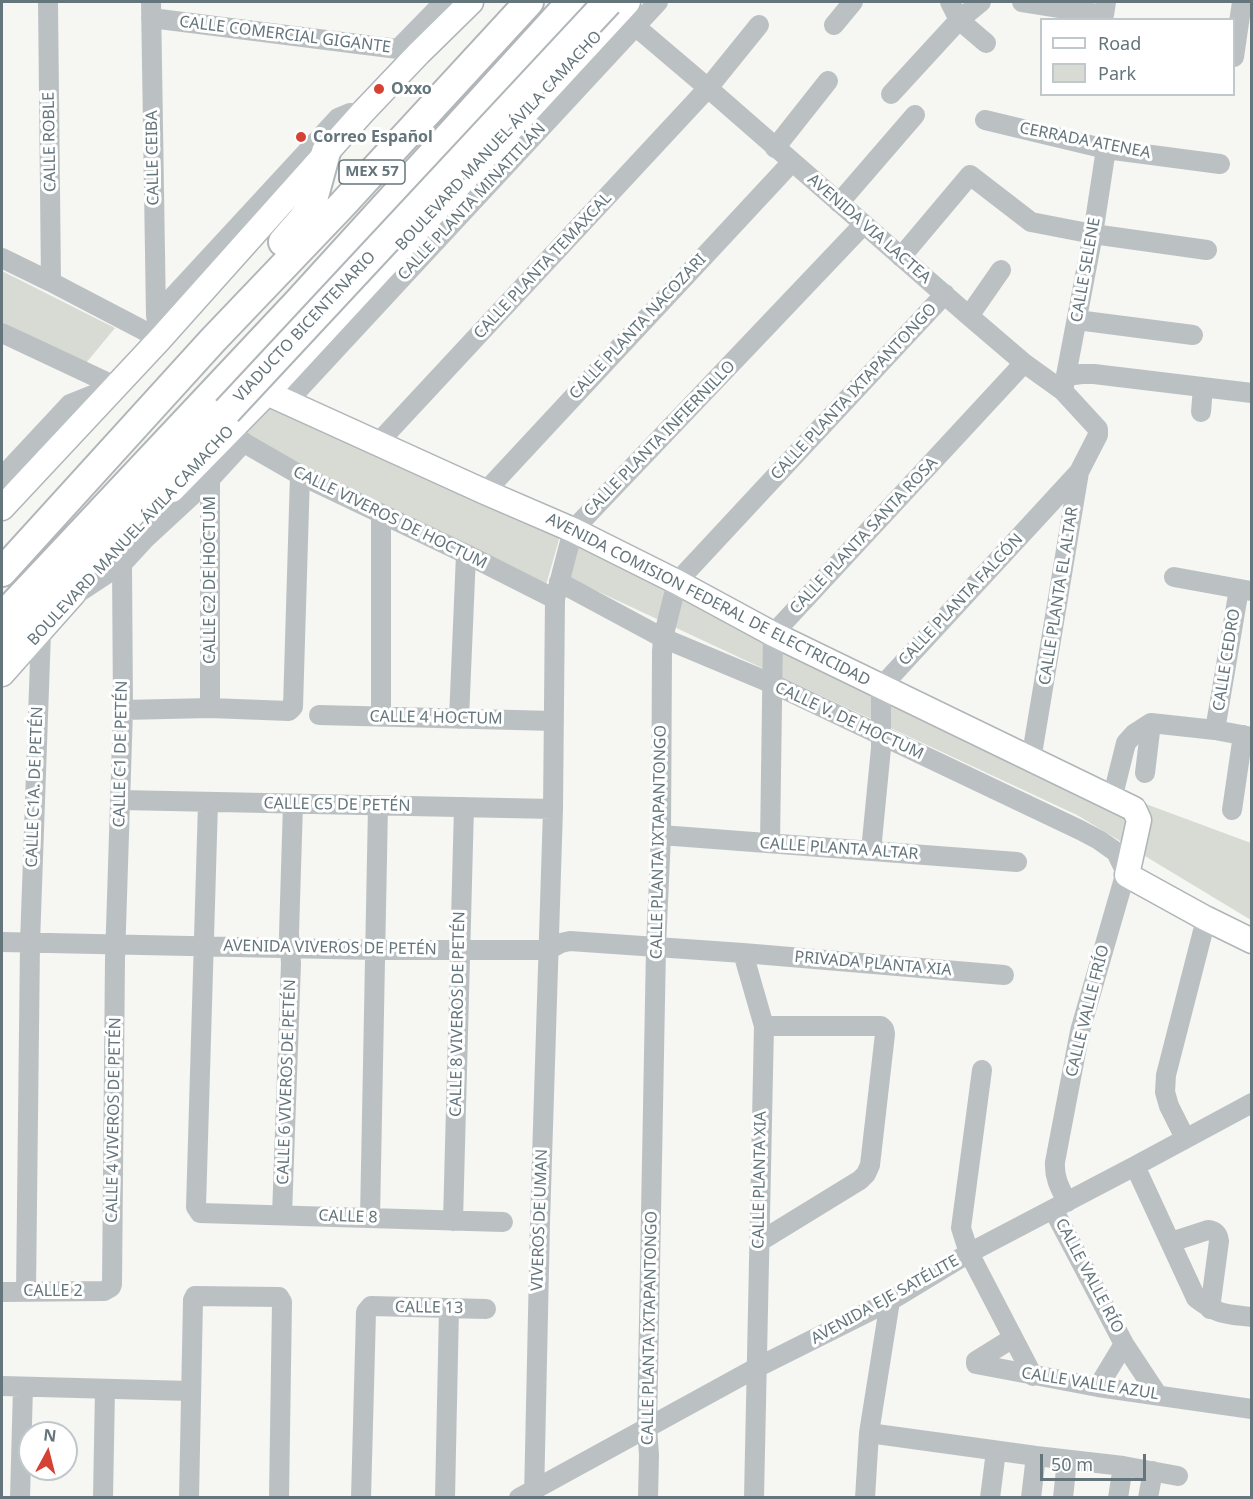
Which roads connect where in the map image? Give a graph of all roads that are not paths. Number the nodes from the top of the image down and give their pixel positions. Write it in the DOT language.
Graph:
graph roads {
  1 [pos="48,2"];
  2 [pos="444,2"];
  3 [pos="471,2"];
  4 [pos="529,2"];
  5 [pos="571,2"];
  6 [pos="608,2"];
  7 [pos="628,2"];
  8 [pos="658,2"];
  9 [pos="853,2"];
  10 [pos="950,2"];
  11 [pos="981,2"];
  12 [pos="1028,2"];
  13 [pos="1106,2"];
  14 [pos="1242,2"];
  15 [pos="151,10"];
  16 [pos="959,20"];
  17 [pos="759,25"];
  18 [pos="834,25"];
  19 [pos="635,26"];
  20 [pos="986,43"];
  21 [pos="1235,45"];
  22 [pos="408,51"];
  23 [pos="828,81"];
  24 [pos="708,87"];
  25 [pos="891,94"];
  26 [pos="362,113"];
  27 [pos="915,115"];
  28 [pos="985,120"];
  29 [pos="775,148"];
  30 [pos="1106,149"];
  31 [pos="326,153"];
  32 [pos="792,162"];
  33 [pos="1220,164"];
  34 [pos="839,203"];
  35 [pos="864,224"];
  36 [pos="1093,234"];
  37 [pos="1207,250"];
  38 [pos="901,257"];
  39 [pos="2,258"];
  40 [pos="1001,270"];
  41 [pos="51,282"];
  42 [pos="945,294"];
  43 [pos="298,302"];
  44 [pos="156,315"];
  45 [pos="969,316"];
  46 [pos="1077,320"];
  47 [pos="2,333"];
  48 [pos="1193,335"];
  49 [pos="160,339"];
  50 [pos="213,340"];
  51 [pos="1024,363"];
  52 [pos="286,371"];
  53 [pos="1064,384"];
  54 [pos="115,386"];
  55 [pos="1203,387"];
  56 [pos="1251,393"];
  57 [pos="277,397"];
  58 [pos="1201,412"];
  59 [pos="1098,435"];
  60 [pos="235,438"];
  61 [pos="378,444"];
  62 [pos="210,451"];
  63 [pos="1079,472"];
  64 [pos="300,475"];
  65 [pos="2,477"];
  66 [pos="211,478"];
  67 [pos="484,492"];
  68 [pos="2,508"];
  69 [pos="381,514"];
  70 [pos="573,530"];
  71 [pos="466,554"];
  72 [pos="122,564"];
  73 [pos="2,572"];
  74 [pos="1174,577"];
  75 [pos="677,582"];
  76 [pos="557,590"];
  77 [pos="1245,590"];
  78 [pos="69,599"];
  79 [pos="2,617"];
  80 [pos="41,632"];
  81 [pos="773,634"];
  82 [pos="663,638"];
  83 [pos="2,651"];
  84 [pos="2,674"];
  85 [pos="773,684"];
  86 [pos="881,687"];
  87 [pos="210,708"];
  88 [pos="123,710"];
  89 [pos="318,715"];
  90 [pos="381,717"];
  91 [pos="459,719"];
  92 [pos="554,721"];
  93 [pos="1151,723"];
  94 [pos="1215,730"];
  95 [pos="881,736"];
  96 [pos="1247,736"];
  97 [pos="1031,760"];
  98 [pos="1145,773"];
  99 [pos="1112,799"];
  100 [pos="121,800"];
  101 [pos="208,803"];
  102 [pos="293,804"];
  103 [pos="378,806"];
  104 [pos="464,807"];
  105 [pos="553,809"];
  106 [pos="1232,810"];
  107 [pos="1139,820"];
  108 [pos="661,835"];
  109 [pos="770,843"];
  110 [pos="871,851"];
  111 [pos="1017,862"];
  112 [pos="1127,875"];
  113 [pos="1205,918"];
  114 [pos="1251,941"];
  115 [pos="2,942"];
  116 [pos="30,943"];
  117 [pos="116,944"];
  118 [pos="204,945"];
  119 [pos="656,947"];
  120 [pos="290,949"];
  121 [pos="376,950"];
  122 [pos="459,950"];
  123 [pos="548,951"];
  124 [pos="743,953"];
  125 [pos="1004,975"];
  126 [pos="764,1026"];
  127 [pos="982,1070"];
  128 [pos="1251,1103"];
  129 [pos="1185,1138"];
  130 [pos="1135,1166"];
  131 [pos="1060,1205"];
  132 [pos="282,1215"];
  133 [pos="370,1218"];
  134 [pos="453,1221"];
  135 [pos="503,1222"];
  136 [pos="759,1242"];
  137 [pos="1172,1242"];
  138 [pos="969,1253"];
  139 [pos="104,1291"];
  140 [pos="2,1292"];
  141 [pos="26,1292"];
  142 [pos="890,1301"];
  143 [pos="449,1308"];
  144 [pos="486,1309"];
  145 [pos="1210,1309"];
  146 [pos="1251,1317"];
  147 [pos="1013,1338"];
  148 [pos="1125,1344"];
  149 [pos="756,1368"];
  150 [pos="1033,1376"];
  151 [pos="2,1386"];
  152 [pos="23,1387"];
  153 [pos="1098,1387"];
  154 [pos="105,1389"];
  155 [pos="191,1390"];
  156 [pos="1157,1394"];
  157 [pos="1251,1409"];
  158 [pos="647,1427"];
  159 [pos="869,1433"];
  160 [pos="996,1451"];
  161 [pos="1036,1456"];
  162 [pos="1067,1460"];
  163 [pos="1123,1466"];
  164 [pos="1153,1471"];
  165 [pos="1178,1476"];
  166 [pos="529,1495"];
  167 [pos="20,1497"];
  168 [pos="103,1497"];
  169 [pos="189,1497"];
  170 [pos="279,1497"];
  171 [pos="361,1497"];
  172 [pos="445,1497"];
  173 [pos="648,1497"];
  174 [pos="754,1497"];
  175 [pos="865,1497"];
  176 [pos="990,1497"];
  177 [pos="1031,1497"];
  178 [pos="1063,1497"];
  179 [pos="1118,1497"];
  180 [pos="1148,1497"];
  1 -- 41 [label="street, CALLE ROBLE"];
  2 -- 22 [label="street"];
  3 -- 22 [label="main road"];
  4 -- 50 [label="highway, MEX 57"];
  5 -- 43 [label="highway, MEX 57"];
  6 -- 83 [label="highway, VIADUCTO BICENTENARIO, bridge"];
  7 -- 52 [label="main road, BOULEVARD MANUEL ÁVILA CAMACHO"];
  8 -- 19 [label="street, CALLE PLANTA MINATITLÁN"];
  9 -- 18 [label="street"];
  10 -- 16 [label="street"];
  11 -- 16 [label="street"];
  12 -- 13 [label="street"];
  14 -- 21 [label="street"];
  15 -- 22 [label="street, CALLE COMERCIAL GIGANTE"];
  15 -- 44 [label="street, CALLE CEIBA"];
  16 -- 20 [label="street"];
  16 -- 25 [label="street"];
  17 -- 24 [label="street, CALLE PLANTA TEMAXCAL"];
  19 -- 24 [label="street, AVENIDA VIA LACTEA"];
  19 -- 57 [label="street, CALLE PLANTA MINATITLÁN"];
  22 -- 26 [label="main road"];
  23 -- 29 [label="street"];
  24 -- 29 [label="street, AVENIDA VIA LACTEA"];
  24 -- 61 [label="street, CALLE PLANTA TEMAXCAL"];
  26 -- 31 [label="main road"];
  26 -- 44 [label="street"];
  27 -- 34 [label="street"];
  28 -- 30 [label="street, CERRADA ATENEA"];
  29 -- 32 [label="street, AVENIDA VIA LACTEA"];
  30 -- 33 [label="street, CERRADA ATENEA"];
  30 -- 36 [label="street, CALLE SELENE"];
  31 -- 49 [label="main road"];
  31 -- 50 [label="highway"];
  32 -- 34 [label="street, AVENIDA VIA LACTEA"];
  32 -- 67 [label="street, CALLE PLANTA NACOZARI"];
  34 -- 35 [label="street, AVENIDA VIA LACTEA"];
  35 -- 38 [label="street, AVENIDA VIA LACTEA"];
  35 -- 70 [label="street, CALLE PLANTA INFIERNILLO"];
  36 -- 37 [label="street"];
  36 -- 38 [label="street"];
  36 -- 46 [label="street, CALLE SELENE"];
  38 -- 42 [label="street, AVENIDA VIA LACTEA"];
  39 -- 41 [label="street"];
  40 -- 45 [label="street"];
  41 -- 49 [label="street"];
  42 -- 45 [label="street, AVENIDA VIA LACTEA"];
  42 -- 75 [label="street, CALLE PLANTA IXTAPANTONGO"];
  43 -- 52 [label="highway"];
  43 -- 79 [label="highway, MEX 57"];
  44 -- 49 [label="street, CALLE CEIBA"];
  45 -- 51 [label="street, AVENIDA VIA LACTEA"];
  46 -- 48 [label="street"];
  46 -- 53 [label="street, CALLE SELENE"];
  47 -- 54 [label="street"];
  49 -- 54 [label="main road"];
  50 -- 73 [label="highway, MEX 57"];
  51 -- 53 [label="street, AVENIDA VIA LACTEA"];
  51 -- 81 [label="street, CALLE PLANTA SANTA ROSA"];
  52 -- 57 [label="main road, BOULEVARD MANUEL ÁVILA CAMACHO"];
  53 -- 55 [label="street"];
  53 -- 59 [label="street, AVENIDA VIA LACTEA"];
  54 -- 65 [label="street"];
  54 -- 68 [label="main road"];
  55 -- 56 [label="street"];
  55 -- 58 [label="street"];
  57 -- 60 [label="main road, BOULEVARD MANUEL ÁVILA CAMACHO"];
  57 -- 61 [label="main road, AVENIDA COMISION FEDERAL DE ELECTRICIDAD"];
  59 -- 63 [label="street, CALLE PLANTA EL ALTAR"];
  60 -- 62 [label="main road, BOULEVARD MANUEL ÁVILA CAMACHO"];
  60 -- 64 [label="street, CALLE VIVEROS DE HOCTUM"];
  60 -- 66 [label="street"];
  61 -- 67 [label="main road, AVENIDA COMISION FEDERAL DE ELECTRICIDAD"];
  62 -- 66 [label="street, CALLE C2 DE HOCTUM"];
  62 -- 78 [label="main road, BOULEVARD MANUEL ÁVILA CAMACHO"];
  63 -- 86 [label="street, CALLE PLANTA FALCÓN"];
  63 -- 97 [label="street, CALLE PLANTA EL ALTAR"];
  64 -- 69 [label="street, CALLE VIVEROS DE HOCTUM"];
  64 -- 87 [label="street"];
  66 -- 72 [label="street"];
  66 -- 87 [label="street, CALLE C2 DE HOCTUM"];
  67 -- 70 [label="main road, AVENIDA COMISION FEDERAL DE ELECTRICIDAD"];
  69 -- 71 [label="street, CALLE VIVEROS DE HOCTUM"];
  69 -- 90 [label="street"];
  70 -- 75 [label="main road, AVENIDA COMISION FEDERAL DE ELECTRICIDAD"];
  70 -- 76 [label="street, CALLE PLANTA INFIERNILLO"];
  71 -- 76 [label="street, CALLE VIVEROS DE HOCTUM"];
  71 -- 91 [label="street"];
  72 -- 78 [label="street"];
  72 -- 88 [label="street, CALLE C1 DE PETÉN"];
  74 -- 77 [label="street"];
  75 -- 81 [label="main road, AVENIDA COMISION FEDERAL DE ELECTRICIDAD"];
  75 -- 82 [label="street, CALLE PLANTA IXTAPANTONGO"];
  76 -- 82 [label="street, CALLE V. DE HOCTUM"];
  76 -- 92 [label="street, CALLE PLANTA INFIERNILLO"];
  77 -- 94 [label="street, CALLE CEDRO"];
  78 -- 80 [label="main road, BOULEVARD MANUEL ÁVILA CAMACHO"];
  80 -- 84 [label="main road, BOULEVARD MANUEL ÁVILA CAMACHO"];
  80 -- 116 [label="street, CALLE C1A. DE PETÉN"];
  81 -- 85 [label="street"];
  81 -- 86 [label="main road, AVENIDA COMISION FEDERAL DE ELECTRICIDAD"];
  82 -- 85 [label="street, CALLE V. DE HOCTUM"];
  82 -- 108 [label="street, CALLE PLANTA IXTAPANTONGO"];
  85 -- 95 [label="street, CALLE V. DE HOCTUM"];
  85 -- 109 [label="street"];
  86 -- 95 [label="street"];
  86 -- 97 [label="main road, AVENIDA COMISION FEDERAL DE ELECTRICIDAD"];
  87 -- 88 [label="street"];
  88 -- 100 [label="street, CALLE C1 DE PETÉN"];
  89 -- 90 [label="street, CALLE 4 HOCTUM"];
  90 -- 91 [label="street, CALLE 4 HOCTUM"];
  91 -- 92 [label="street, CALLE 4 HOCTUM"];
  92 -- 105 [label="street, CALLE PLANTA INFIERNILLO"];
  93 -- 94 [label="street"];
  93 -- 98 [label="street"];
  93 -- 99 [label="street"];
  94 -- 96 [label="street"];
  95 -- 110 [label="street"];
  95 -- 112 [label="street, CALLE V. DE HOCTUM"];
  96 -- 106 [label="street"];
  97 -- 99 [label="main road, AVENIDA COMISION FEDERAL DE ELECTRICIDAD"];
  99 -- 107 [label="main road, AVENIDA COMISION FEDERAL DE ELECTRICIDAD"];
  100 -- 101 [label="street, CALLE C5 DE PETÉN"];
  100 -- 117 [label="street, CALLE C1 DE PETÉN"];
  101 -- 102 [label="street, CALLE C5 DE PETÉN"];
  101 -- 118 [label="street"];
  102 -- 103 [label="street, CALLE C5 DE PETÉN"];
  102 -- 120 [label="street"];
  103 -- 104 [label="street, CALLE C5 DE PETÉN"];
  103 -- 121 [label="street"];
  104 -- 105 [label="street, CALLE C5 DE PETÉN"];
  104 -- 122 [label="street, CALLE 8 VIVEROS DE PETÉN"];
  105 -- 123 [label="street, CALLE PLANTA INFIERNILLO"];
  107 -- 112 [label="main road, CALLE VALLE FRÍO"];
  108 -- 109 [label="street, CALLE PLANTA ALTAR"];
  108 -- 119 [label="street, CALLE PLANTA IXTAPANTONGO"];
  109 -- 110 [label="street, CALLE PLANTA ALTAR"];
  110 -- 111 [label="street, CALLE PLANTA ALTAR"];
  112 -- 113 [label="main road"];
  112 -- 131 [label="street, CALLE VALLE FRÍO"];
  113 -- 114 [label="main road"];
  113 -- 129 [label="street"];
  115 -- 116 [label="street, AVENIDA VIVEROS DE PETÉN"];
  116 -- 117 [label="street, AVENIDA VIVEROS DE PETÉN"];
  116 -- 141 [label="street"];
  117 -- 118 [label="street, AVENIDA VIVEROS DE PETÉN"];
  117 -- 139 [label="street, CALLE 4 VIVEROS DE PETÉN"];
  118 -- 120 [label="street, AVENIDA VIVEROS DE PETÉN"];
  118 -- 132 [label="street, CALLE 8"];
  119 -- 123 [label="street, AVENIDA VIVEROS DE PETÉN"];
  119 -- 124 [label="street"];
  119 -- 158 [label="street, CALLE PLANTA IXTAPANTONGO"];
  120 -- 121 [label="street, AVENIDA VIVEROS DE PETÉN"];
  120 -- 132 [label="street, CALLE 6 VIVEROS DE PETÉN"];
  121 -- 122 [label="street, AVENIDA VIVEROS DE PETÉN"];
  121 -- 133 [label="street"];
  122 -- 123 [label="street, AVENIDA VIVEROS DE PETÉN"];
  122 -- 134 [label="street, CALLE 8 VIVEROS DE PETÉN"];
  123 -- 166 [label="street, VIVEROS DE UMAN"];
  124 -- 125 [label="street, PRIVADA PLANTA XIA"];
  124 -- 126 [label="street, CALLE PLANTA XIA"];
  126 -- 136 [label="street, CALLE PLANTA XIA"];
  126 -- 136 [label="street"];
  127 -- 138 [label="street"];
  128 -- 129 [label="street, AVENIDA EJE SATÉLITE"];
  129 -- 130 [label="street, AVENIDA EJE SATÉLITE"];
  130 -- 131 [label="street, AVENIDA EJE SATÉLITE"];
  130 -- 137 [label="street"];
  131 -- 138 [label="street, AVENIDA EJE SATÉLITE"];
  131 -- 148 [label="street, CALLE VALLE RÍO"];
  132 -- 133 [label="street, CALLE 8"];
  133 -- 134 [label="street, CALLE 8"];
  134 -- 135 [label="street, CALLE 8"];
  136 -- 149 [label="street, CALLE PLANTA XIA"];
  137 -- 145 [label="street"];
  137 -- 145 [label="street"];
  138 -- 142 [label="street, AVENIDA EJE SATÉLITE"];
  138 -- 147 [label="street"];
  139 -- 141 [label="street, CALLE 2"];
  140 -- 141 [label="street, CALLE 2"];
  142 -- 149 [label="street, AVENIDA EJE SATÉLITE"];
  142 -- 159 [label="street"];
  143 -- 144 [label="street, CALLE 13"];
  143 -- 171 [label="street, CALLE 13"];
  143 -- 172 [label="street"];
  145 -- 146 [label="street"];
  147 -- 150 [label="street"];
  147 -- 150 [label="street, CALLE VALLE AZUL"];
  148 -- 153 [label="street, CALLE VALLE RÍO"];
  148 -- 156 [label="street, CALLE VALLE RÍO"];
  149 -- 158 [label="street, AVENIDA EJE SATÉLITE"];
  149 -- 174 [label="street, CALLE PLANTA XIA"];
  150 -- 153 [label="street, CALLE VALLE AZUL"];
  151 -- 152 [label="street"];
  152 -- 154 [label="street"];
  152 -- 167 [label="street"];
  153 -- 156 [label="street, CALLE VALLE AZUL"];
  154 -- 155 [label="street"];
  154 -- 168 [label="street"];
  155 -- 169 [label="street"];
  155 -- 170 [label="street"];
  156 -- 157 [label="street, CALLE VALLE AZUL"];
  158 -- 166 [label="street, AVENIDA EJE SATÉLITE"];
  158 -- 173 [label="street, CALLE PLANTA IXTAPANTONGO"];
  159 -- 160 [label="street"];
  159 -- 175 [label="street"];
  160 -- 161 [label="street"];
  160 -- 176 [label="street"];
  161 -- 162 [label="street"];
  161 -- 177 [label="street"];
  162 -- 163 [label="street"];
  162 -- 178 [label="street"];
  163 -- 164 [label="street"];
  163 -- 179 [label="street"];
  164 -- 165 [label="street"];
  164 -- 180 [label="street"];
}
